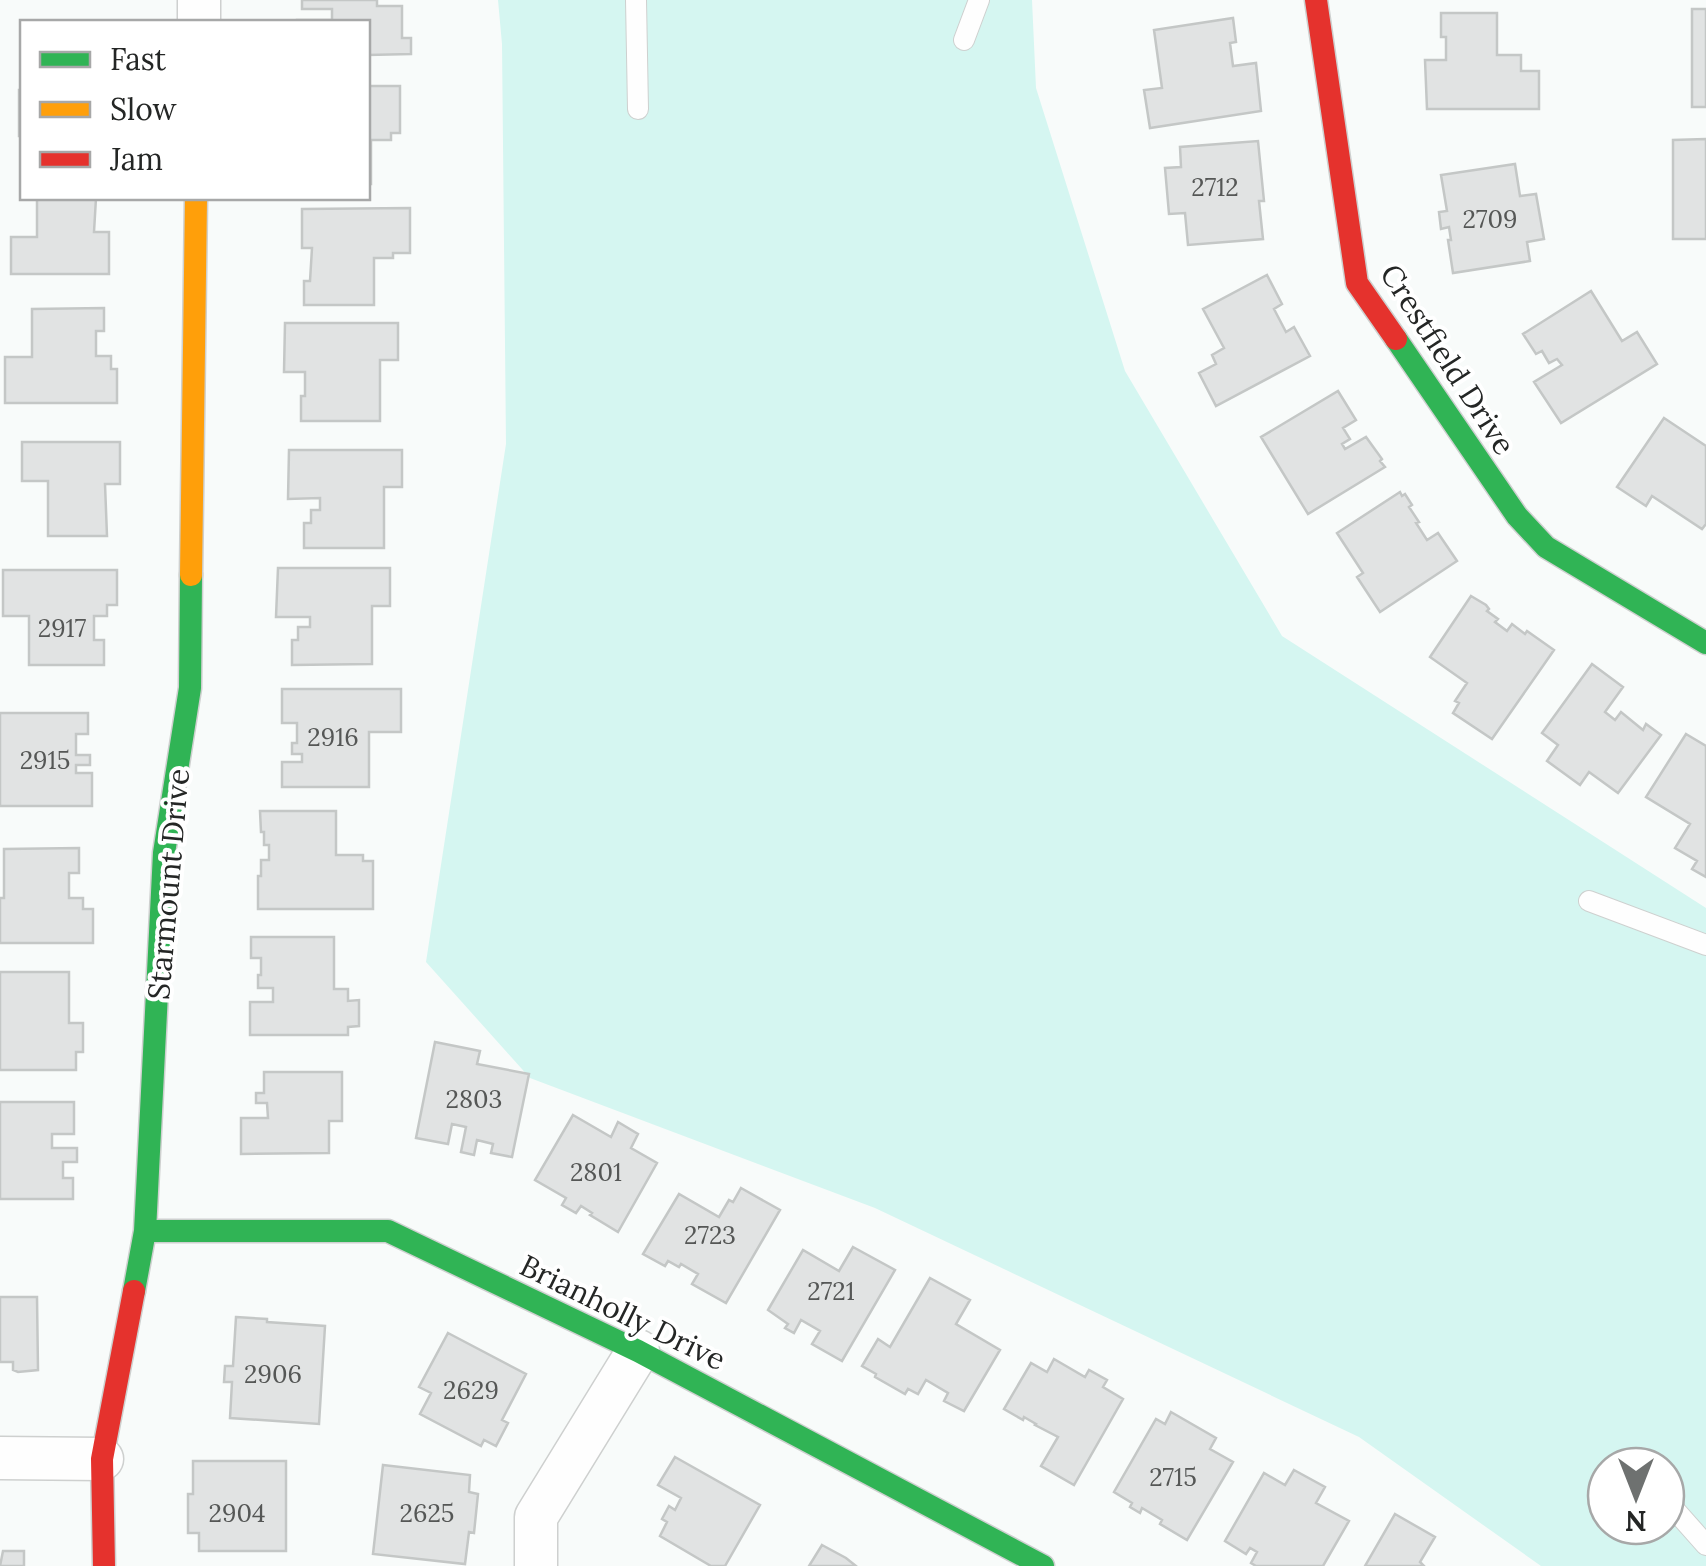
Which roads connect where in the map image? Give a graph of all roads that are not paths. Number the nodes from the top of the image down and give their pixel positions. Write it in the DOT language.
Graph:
graph roads {
  1 [pos="636,0"];
  2 [pos="978,0"];
  3 [pos="1316,0"];
  4 [pos="964,40"];
  5 [pos="638,109"];
  6 [pos="196,200"];
  7 [pos="1706,643"];
  8 [pos="1590,901"];
  9 [pos="1706,945"];
  10 [pos="145,1231"];
  11 [pos="638,1351"];
  12 [pos="0,1458"];
  13 [pos="102,1459"];
  14 [pos="1686,1522"];
  15 [pos="1706,1545"];
  16 [pos="104,1566"];
  17 [pos="536,1566"];
  18 [pos="1043,1566"];
  1 -- 5 [label="lane"];
  2 -- 4 [label="lane"];
  3 -- 7 [label="street, Crestfield Drive"];
  6 -- 10 [label="street, Starmount Drive"];
  8 -- 9 [label="lane"];
  10 -- 11 [label="street, Brianholly Drive"];
  10 -- 13 [label="street, Starmount Drive"];
  11 -- 17 [label="street"];
  11 -- 18 [label="street, Brianholly Drive"];
  12 -- 13 [label="street"];
  13 -- 16 [label="street, Starmount Drive"];
  14 -- 15 [label="lane"];
}
